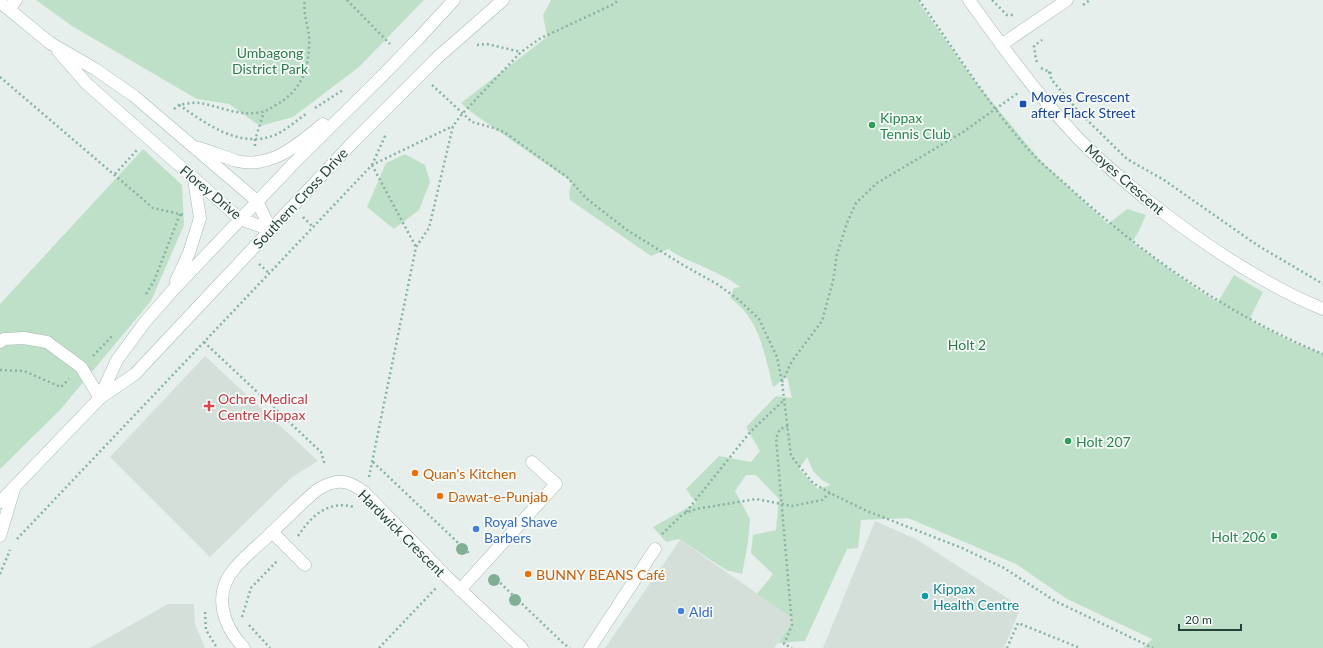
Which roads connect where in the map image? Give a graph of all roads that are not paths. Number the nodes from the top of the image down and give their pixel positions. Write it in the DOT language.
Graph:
graph roads {
  1 [pos="454,0"];
  2 [pos="503,0"];
  3 [pos="969,0"];
  4 [pos="1067,0"];
  5 [pos="8,4"];
  6 [pos="50,43"];
  7 [pos="1001,45"];
  8 [pos="384,75"];
  9 [pos="194,147"];
  10 [pos="194,179"];
  11 [pos="257,201"];
  12 [pos="240,219"];
  13 [pos="271,230"];
  14 [pos="173,290"];
  15 [pos="1323,309"];
  16 [pos="0,342"];
  17 [pos="100,398"];
  18 [pos="532,462"];
  19 [pos="15,486"];
  20 [pos="0,502"];
  21 [pos="272,532"];
  22 [pos="0,536"];
  23 [pos="655,549"];
  24 [pos="304,565"];
  25 [pos="460,590"];
  26 [pos="244,648"];
  27 [pos="522,648"];
  28 [pos="590,648"];
  1 -- 8 [label="main road, Southern Cross Drive, bridge"];
  2 -- 13 [label="main road, Southern Cross Drive, bridge"];
  3 -- 7 [label="main road, Moyes Crescent"];
  4 -- 7 [label="main road"];
  5 -- 6 [label="main road, Florey Drive"];
  6 -- 9 [label="main road, Florey Drive"];
  6 -- 10 [label="main road, Florey Drive"];
  7 -- 15 [label="main road, Moyes Crescent"];
  8 -- 9 [label="main road"];
  8 -- 11 [label="main road, Southern Cross Drive"];
  9 -- 11 [label="main road, Florey Drive"];
  10 -- 12 [label="main road, Florey Drive"];
  10 -- 14 [label="main road"];
  11 -- 12 [label="main road, Southern Cross Drive"];
  11 -- 13 [label="main road, Florey Drive"];
  12 -- 13 [label="main road, Florey Drive"];
  12 -- 14 [label="main road, Southern Cross Drive"];
  13 -- 17 [label="main road, Southern Cross Drive"];
  14 -- 17 [label="main road, Southern Cross Drive"];
  16 -- 17 [label="main road"];
  17 -- 19 [label="main road, Southern Cross Drive"];
  18 -- 25 [label="main road"];
  19 -- 20 [label="main road, Southern Cross Drive"];
  19 -- 22 [label="main road"];
  21 -- 24 [label="main road"];
  21 -- 25 [label="main road, Hardwick Crescent"];
  21 -- 26 [label="main road, Hardwick Crescent"];
  23 -- 28 [label="main road"];
  25 -- 27 [label="main road, Hardwick Crescent"];
}
